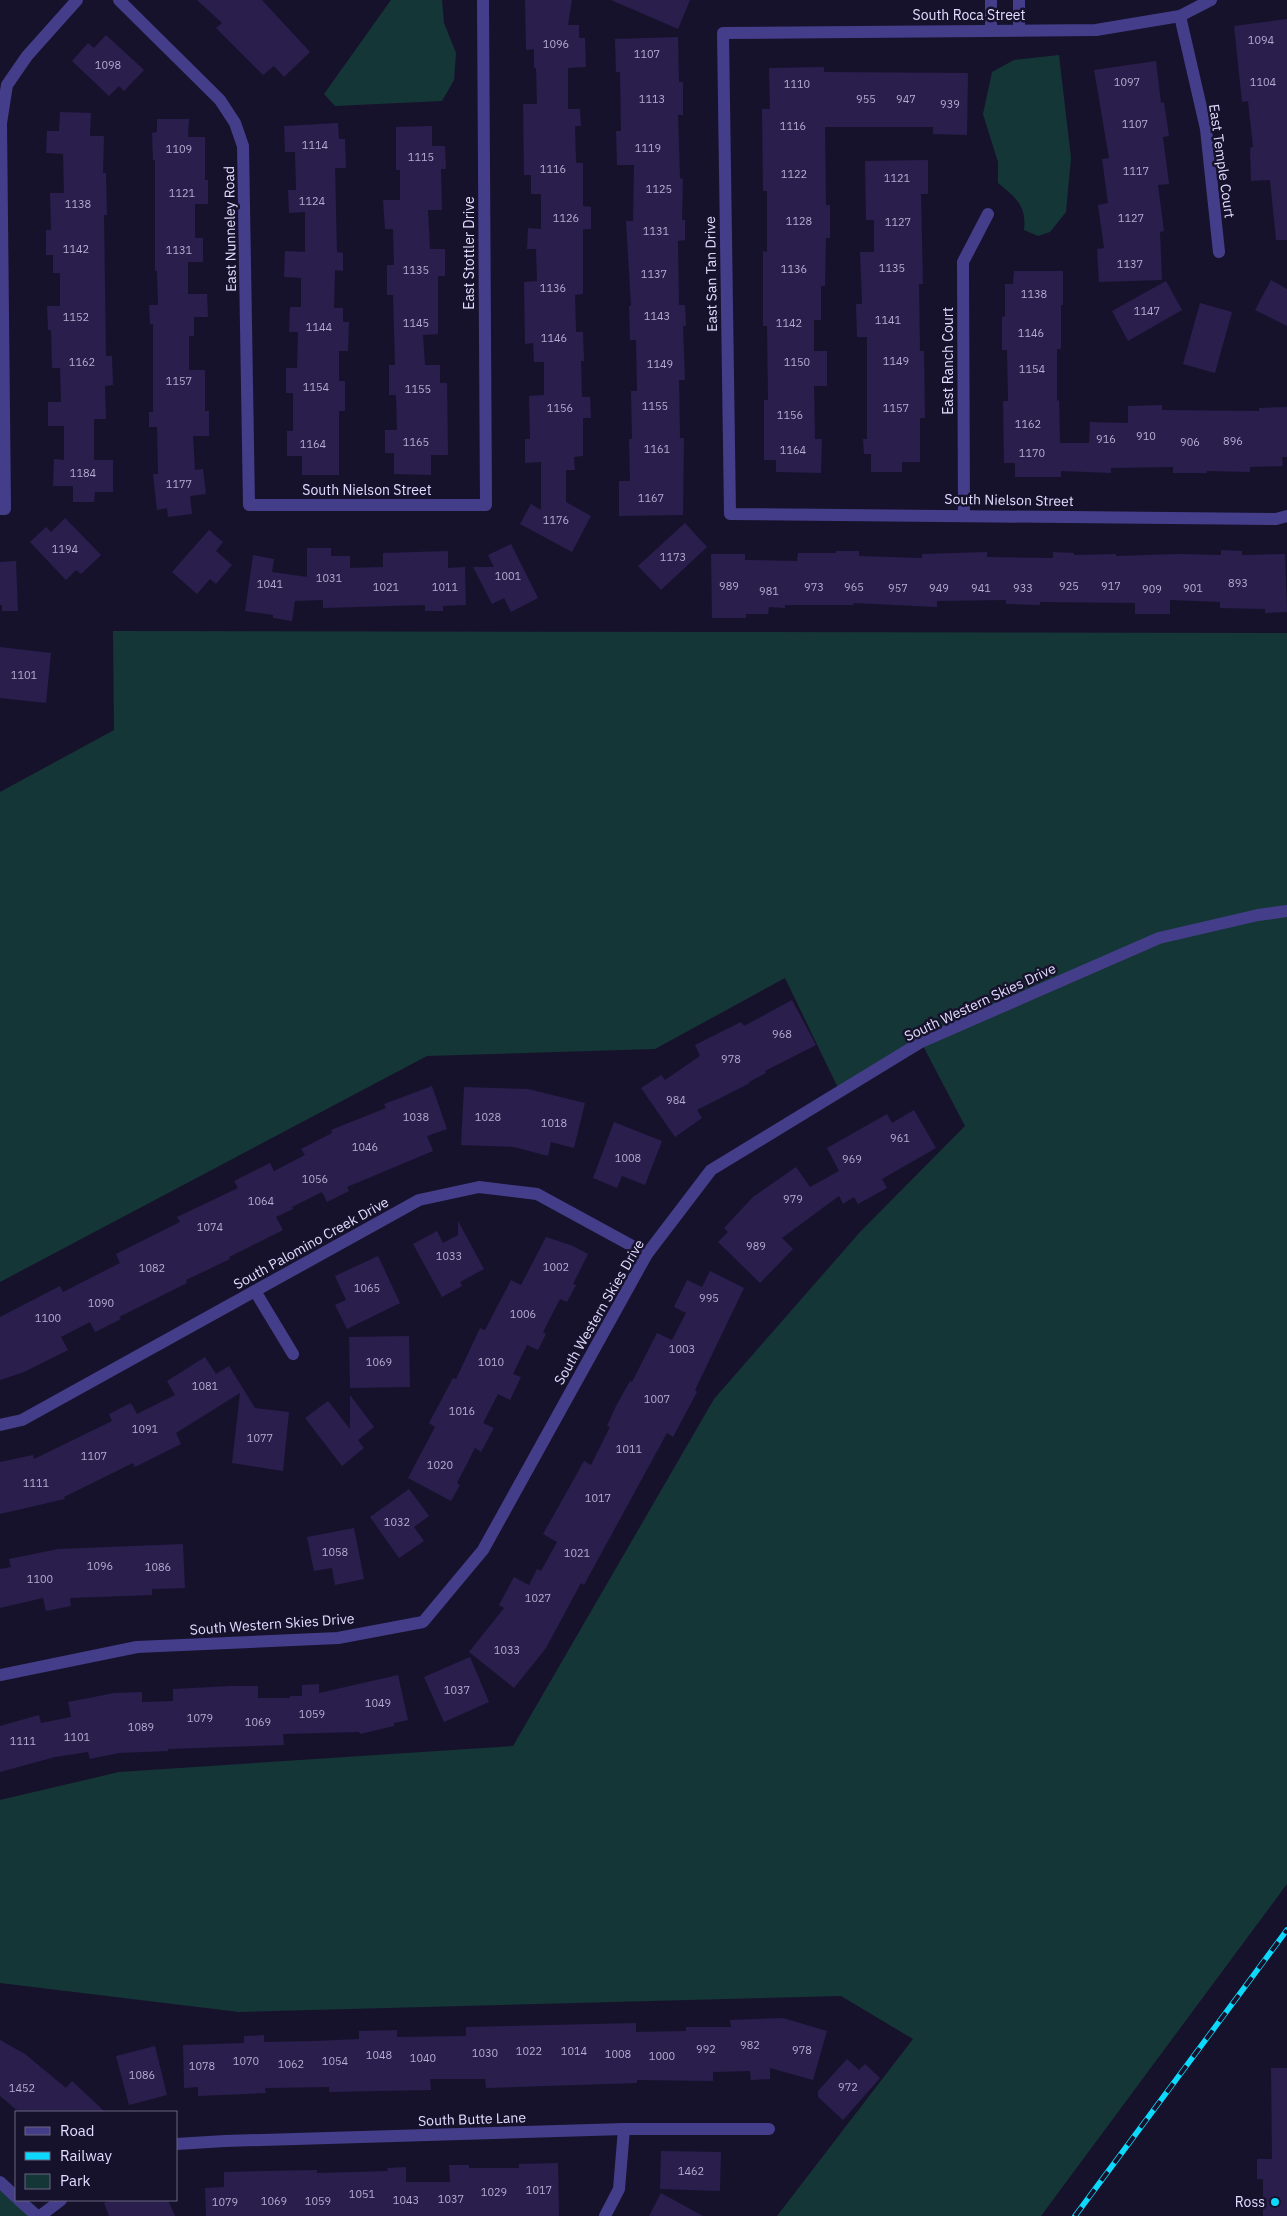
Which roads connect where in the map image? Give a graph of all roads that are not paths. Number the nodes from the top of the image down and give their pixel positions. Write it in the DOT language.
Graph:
graph roads {
  1 [pos="77,0"];
  2 [pos="119,0"];
  3 [pos="483,0"];
  4 [pos="991,0"];
  5 [pos="1019,0"];
  6 [pos="1211,0"];
  7 [pos="1180,16"];
  8 [pos="991,30"];
  9 [pos="1019,30"];
  10 [pos="723,33"];
  11 [pos="988,214"];
  12 [pos="1219,252"];
  13 [pos="249,505"];
  14 [pos="486,505"];
  15 [pos="2,509"];
  16 [pos="730,514"];
  17 [pos="964,514"];
  18 [pos="1287,516"];
  19 [pos="1287,911"];
  20 [pos="647,1254"];
  21 [pos="255,1291"];
  22 [pos="293,1354"];
  23 [pos="0,1425"];
  24 [pos="0,1675"];
  25 [pos="624,2129"];
  26 [pos="769,2129"];
  27 [pos="178,2144"];
  28 [pos="0,2182"];
  29 [pos="15,2196"];
  30 [pos="20,2201"];
  31 [pos="60,2201"];
  32 [pos="38,2216"];
  33 [pos="605,2216"];
  1 -- 15 [label="street"];
  2 -- 13 [label="street, East Nunneley Road"];
  3 -- 14 [label="street, East Stottler Drive"];
  4 -- 8 [label="street"];
  5 -- 9 [label="street"];
  6 -- 7 [label="street, South Roca Street"];
  7 -- 9 [label="street, South Roca Street"];
  7 -- 12 [label="street, East Temple Court"];
  8 -- 9 [label="street, South Roca Street"];
  8 -- 10 [label="street, South Roca Street"];
  10 -- 16 [label="street, East San Tan Drive"];
  11 -- 17 [label="street, East Ranch Court"];
  13 -- 14 [label="street, South Nielson Street"];
  16 -- 17 [label="street, South Nielson Street"];
  17 -- 18 [label="street, South Nielson Street"];
  19 -- 20 [label="street, South Western Skies Drive"];
  20 -- 21 [label="street, South Palomino Creek Drive"];
  20 -- 24 [label="street, South Western Skies Drive"];
  21 -- 22 [label="street"];
  21 -- 23 [label="street, South Palomino Creek Drive"];
  25 -- 26 [label="street, South Butte Lane"];
  25 -- 27 [label="street, South Butte Lane"];
  25 -- 33 [label="street"];
  28 -- 29 [label="street"];
  30 -- 32 [label="street"];
  31 -- 32 [label="street"];
}
